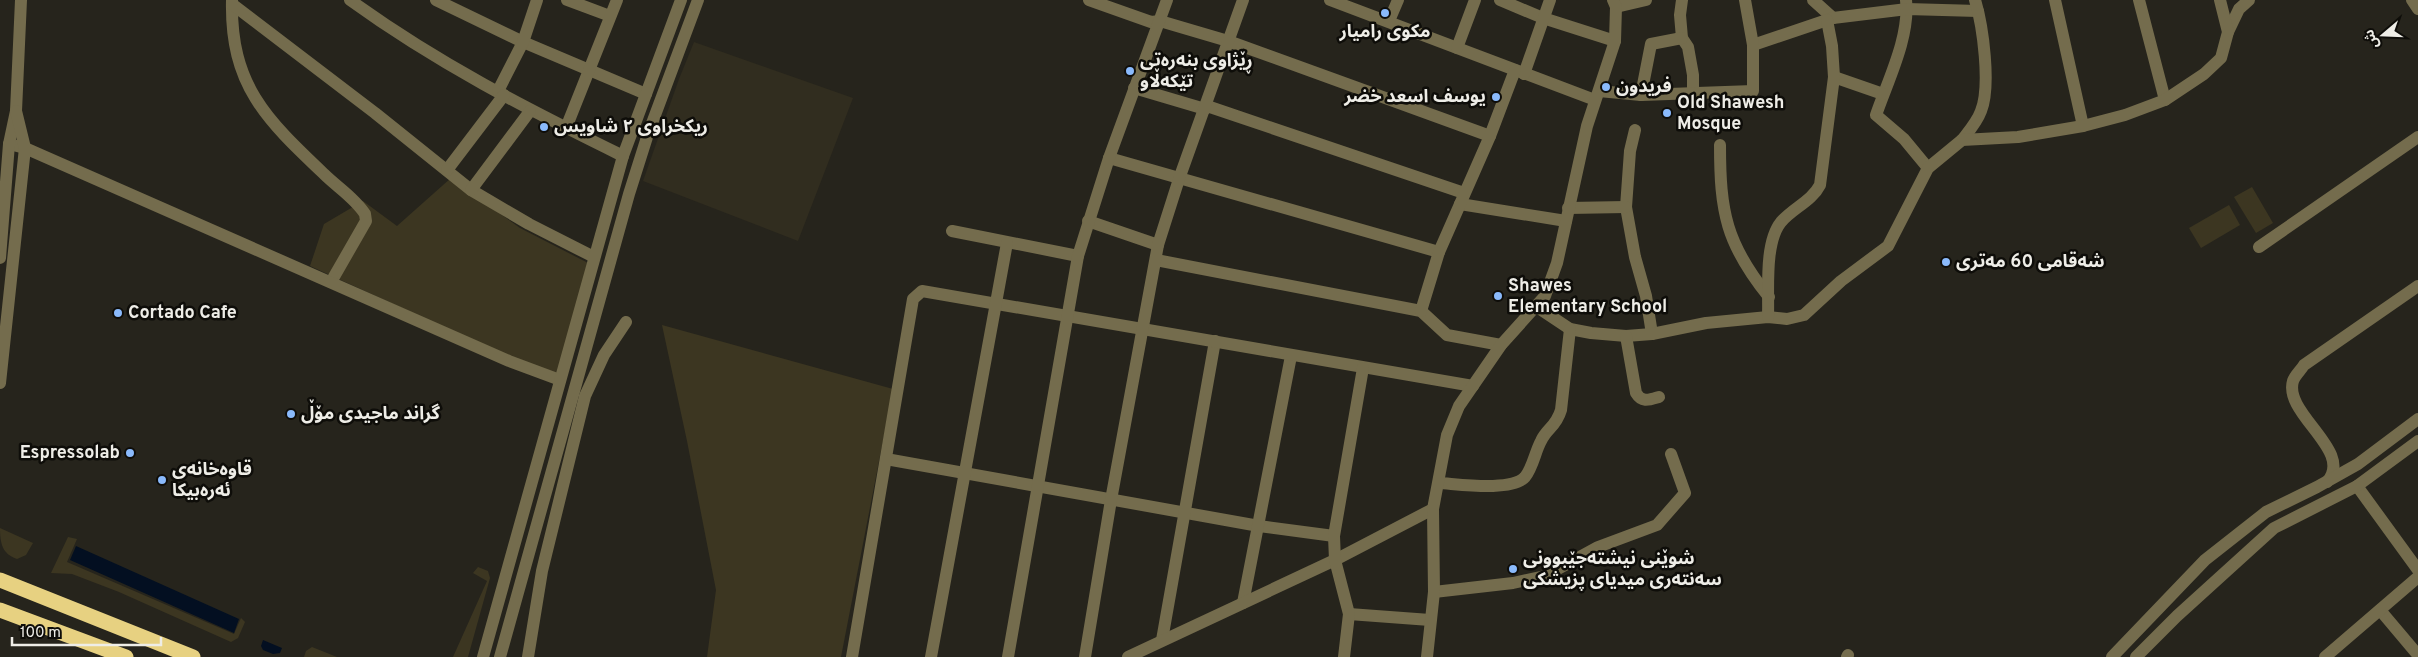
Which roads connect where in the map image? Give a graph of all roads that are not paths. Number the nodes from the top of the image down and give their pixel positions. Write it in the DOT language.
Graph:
graph roads {
  1 [pos="21,0"];
  2 [pos="350,0"];
  3 [pos="537,0"];
  4 [pos="567,0"];
  5 [pos="617,0"];
  6 [pos="682,0"];
  7 [pos="698,0"];
  8 [pos="1089,0"];
  9 [pos="1167,0"];
  10 [pos="1243,0"];
  11 [pos="1330,0"];
  12 [pos="1398,0"];
  13 [pos="1475,0"];
  14 [pos="1500,0"];
  15 [pos="1550,0"];
  16 [pos="1646,0"];
  17 [pos="1682,0"];
  18 [pos="1746,0"];
  19 [pos="1813,0"];
  20 [pos="2055,0"];
  21 [pos="2139,0"];
  22 [pos="2220,0"];
  23 [pos="2249,0"];
  24 [pos="2412,0"];
  25 [pos="440,1"];
  26 [pos="232,2"];
  27 [pos="1614,4"];
  28 [pos="1907,4"];
  29 [pos="1976,6"];
  30 [pos="2418,9"];
  31 [pos="610,16"];
  32 [pos="1543,18"];
  33 [pos="1830,19"];
  34 [pos="1160,21"];
  35 [pos="1389,21"];
  36 [pos="2228,32"];
  37 [pos="1682,38"];
  38 [pos="1228,41"];
  39 [pos="1614,41"];
  40 [pos="523,42"];
  41 [pos="1753,45"];
  42 [pos="1457,48"];
  43 [pos="590,70"];
  44 [pos="1519,72"];
  45 [pos="1834,77"];
  46 [pos="1134,88"];
  47 [pos="501,93"];
  48 [pos="1693,93"];
  49 [pos="646,94"];
  50 [pos="1883,94"];
  51 [pos="1641,95"];
  52 [pos="1597,96"];
  53 [pos="2165,100"];
  54 [pos="1206,107"];
  55 [pos="16,111"];
  56 [pos="530,111"];
  57 [pos="2083,126"];
  58 [pos="566,128"];
  59 [pos="1635,130"];
  60 [pos="1490,136"];
  61 [pos="2418,137"];
  62 [pos="1962,140"];
  63 [pos="8,144"];
  64 [pos="1720,145"];
  65 [pos="25,148"];
  66 [pos="623,156"];
  67 [pos="1109,158"];
  68 [pos="1928,168"];
  69 [pos="446,170"];
  70 [pos="1179,179"];
  71 [pos="471,190"];
  72 [pos="1462,198"];
  73 [pos="1626,207"];
  74 [pos="1568,208"];
  75 [pos="605,220"];
  76 [pos="1088,221"];
  77 [pos="1566,221"];
  78 [pos="620,224"];
  79 [pos="952,231"];
  80 [pos="1007,243"];
  81 [pos="1158,245"];
  82 [pos="2259,247"];
  83 [pos="1439,252"];
  84 [pos="1078,256"];
  85 [pos="594,257"];
  86 [pos="0,258"];
  87 [pos="1156,260"];
  88 [pos="331,282"];
  89 [pos="2418,286"];
  90 [pos="1769,297"];
  91 [pos="995,304"];
  92 [pos="1537,307"];
  93 [pos="1421,311"];
  94 [pos="1068,316"];
  95 [pos="1768,317"];
  96 [pos="626,322"];
  97 [pos="1143,329"];
  98 [pos="1570,329"];
  99 [pos="1652,334"];
  100 [pos="1626,336"];
  101 [pos="1215,341"];
  102 [pos="1501,345"];
  103 [pos="1291,356"];
  104 [pos="1363,368"];
  105 [pos="560,380"];
  106 [pos="0,383"];
  107 [pos="1472,386"];
  108 [pos="1660,397"];
  109 [pos="2418,419"];
  110 [pos="2316,430"];
  111 [pos="2418,441"];
  112 [pos="1671,454"];
  113 [pos="886,459"];
  114 [pos="2363,460"];
  115 [pos="965,472"];
  116 [pos="2326,482"];
  117 [pos="1439,483"];
  118 [pos="1037,485"];
  119 [pos="2357,486"];
  120 [pos="1111,500"];
  121 [pos="1433,509"];
  122 [pos="1185,512"];
  123 [pos="1259,526"];
  124 [pos="2240,531"];
  125 [pos="1334,536"];
  126 [pos="2255,546"];
  127 [pos="1335,560"];
  128 [pos="2418,570"];
  129 [pos="2418,577"];
  130 [pos="1,580"];
  131 [pos="2184,584"];
  132 [pos="1434,592"];
  133 [pos="2195,600"];
  134 [pos="1243,603"];
  135 [pos="0,610"];
  136 [pos="2380,610"];
  137 [pos="1349,614"];
  138 [pos="1430,620"];
  139 [pos="1162,640"];
  140 [pos="2418,655"];
  141 [pos="126,657"];
  142 [pos="193,657"];
  143 [pos="484,657"];
  144 [pos="500,657"];
  145 [pos="528,657"];
  146 [pos="852,657"];
  147 [pos="931,657"];
  148 [pos="1008,657"];
  149 [pos="1085,657"];
  150 [pos="1128,657"];
  151 [pos="1344,657"];
  152 [pos="1427,657"];
  153 [pos="2112,657"];
  154 [pos="2136,657"];
  155 [pos="2325,657"];
  1 -- 55 [label="street"];
  2 -- 47 [label="street"];
  3 -- 40 [label="street"];
  4 -- 31 [label="street"];
  5 -- 31 [label="street"];
  6 -- 49 [label="street"];
  7 -- 78 [label="street"];
  8 -- 34 [label="street"];
  9 -- 34 [label="street"];
  10 -- 38 [label="street"];
  11 -- 35 [label="street"];
  12 -- 35 [label="street"];
  13 -- 42 [label="street"];
  14 -- 32 [label="street"];
  15 -- 32 [label="street"];
  16 -- 27 [label="street"];
  17 -- 37 [label="street"];
  18 -- 41 [label="street"];
  19 -- 33 [label="street"];
  20 -- 57 [label="street"];
  21 -- 53 [label="street"];
  22 -- 36 [label="street"];
  23 -- 36 [label="street"];
  24 -- 30 [label="street"];
  25 -- 40 [label="street"];
  26 -- 69 [label="street"];
  26 -- 88 [label="street"];
  27 -- 39 [label="street"];
  28 -- 29 [label="street"];
  28 -- 33 [label="street"];
  28 -- 50 [label="street"];
  29 -- 62 [label="street"];
  31 -- 43 [label="street"];
  32 -- 39 [label="street"];
  32 -- 44 [label="street"];
  33 -- 41 [label="street"];
  33 -- 45 [label="street"];
  34 -- 38 [label="street"];
  34 -- 46 [label="street"];
  35 -- 42 [label="street"];
  36 -- 53 [label="street"];
  37 -- 48 [label="street"];
  37 -- 51 [label="street"];
  38 -- 54 [label="street"];
  38 -- 60 [label="street"];
  39 -- 52 [label="street"];
  40 -- 43 [label="street"];
  40 -- 47 [label="street"];
  41 -- 48 [label="street"];
  42 -- 44 [label="street"];
  43 -- 49 [label="street"];
  43 -- 58 [label="street"];
  44 -- 52 [label="street"];
  44 -- 60 [label="street"];
  45 -- 50 [label="street"];
  45 -- 90 [label="street"];
  46 -- 54 [label="street"];
  46 -- 67 [label="street"];
  47 -- 56 [label="street"];
  47 -- 69 [label="street"];
  48 -- 51 [label="street"];
  49 -- 66 [label="street"];
  50 -- 68 [label="street"];
  51 -- 52 [label="street"];
  52 -- 74 [label="street"];
  53 -- 57 [label="street"];
  54 -- 70 [label="street"];
  54 -- 72 [label="street"];
  55 -- 63 [label="street"];
  55 -- 65 [label="street"];
  56 -- 58 [label="street"];
  56 -- 71 [label="street"];
  57 -- 62 [label="street"];
  58 -- 66 [label="street"];
  59 -- 73 [label="street"];
  60 -- 72 [label="street"];
  61 -- 82 [label="street"];
  62 -- 68 [label="street"];
  63 -- 65 [label="street"];
  63 -- 86 [label="street"];
  64 -- 90 [label="street"];
  65 -- 88 [label="street"];
  65 -- 106 [label="street"];
  66 -- 75 [label="street"];
  67 -- 70 [label="street"];
  67 -- 76 [label="street"];
  68 -- 95 [label="street"];
  69 -- 71 [label="street"];
  70 -- 81 [label="street"];
  70 -- 83 [label="street"];
  71 -- 85 [label="street"];
  72 -- 77 [label="street"];
  72 -- 83 [label="street"];
  73 -- 74 [label="street"];
  73 -- 99 [label="street"];
  74 -- 77 [label="street"];
  75 -- 78 [label="street"];
  75 -- 85 [label="street"];
  76 -- 81 [label="street"];
  76 -- 84 [label="street"];
  77 -- 92 [label="street"];
  78 -- 144 [label="street"];
  79 -- 80 [label="street"];
  80 -- 84 [label="street"];
  80 -- 91 [label="street"];
  81 -- 87 [label="street"];
  83 -- 93 [label="street"];
  84 -- 94 [label="street"];
  85 -- 105 [label="street"];
  87 -- 93 [label="street"];
  87 -- 97 [label="street"];
  88 -- 105 [label="street"];
  89 -- 110 [label="street"];
  90 -- 95 [label="street"];
  91 -- 94 [label="street"];
  91 -- 113 [label="street"];
  91 -- 115 [label="street"];
  92 -- 98 [label="street"];
  92 -- 102 [label="street"];
  93 -- 102 [label="street"];
  94 -- 97 [label="street"];
  94 -- 118 [label="street"];
  95 -- 99 [label="street"];
  96 -- 145 [label="street"];
  97 -- 101 [label="street"];
  97 -- 120 [label="street"];
  98 -- 100 [label="street"];
  98 -- 117 [label="street"];
  99 -- 100 [label="street"];
  100 -- 108 [label="street"];
  101 -- 103 [label="street"];
  101 -- 122 [label="street"];
  102 -- 107 [label="street"];
  103 -- 104 [label="street"];
  103 -- 123 [label="street"];
  104 -- 107 [label="street"];
  104 -- 125 [label="street"];
  105 -- 143 [label="street"];
  107 -- 117 [label="street"];
  109 -- 114 [label="street"];
  110 -- 114 [label="street"];
  110 -- 116 [label="street"];
  111 -- 119 [label="street"];
  112 -- 132 [label="street"];
  113 -- 115 [label="street"];
  113 -- 146 [label="street"];
  114 -- 116 [label="street"];
  115 -- 118 [label="street"];
  115 -- 147 [label="street"];
  116 -- 124 [label="street"];
  117 -- 121 [label="street"];
  118 -- 120 [label="street"];
  118 -- 148 [label="street"];
  119 -- 126 [label="street"];
  119 -- 128 [label="street"];
  120 -- 122 [label="street"];
  120 -- 149 [label="street"];
  121 -- 127 [label="street"];
  121 -- 132 [label="street"];
  122 -- 123 [label="street"];
  122 -- 139 [label="street"];
  123 -- 125 [label="street"];
  123 -- 134 [label="street"];
  124 -- 126 [label="street"];
  124 -- 131 [label="street"];
  125 -- 127 [label="street"];
  126 -- 133 [label="street"];
  127 -- 134 [label="street"];
  127 -- 137 [label="street"];
  129 -- 136 [label="street"];
  130 -- 142 [label="highway"];
  131 -- 133 [label="street"];
  131 -- 153 [label="street"];
  132 -- 138 [label="street"];
  133 -- 154 [label="street"];
  134 -- 139 [label="street"];
  135 -- 141 [label="highway"];
  136 -- 140 [label="street"];
  136 -- 155 [label="street"];
  137 -- 138 [label="street"];
  137 -- 151 [label="street"];
  138 -- 152 [label="street"];
  139 -- 150 [label="street"];
}
